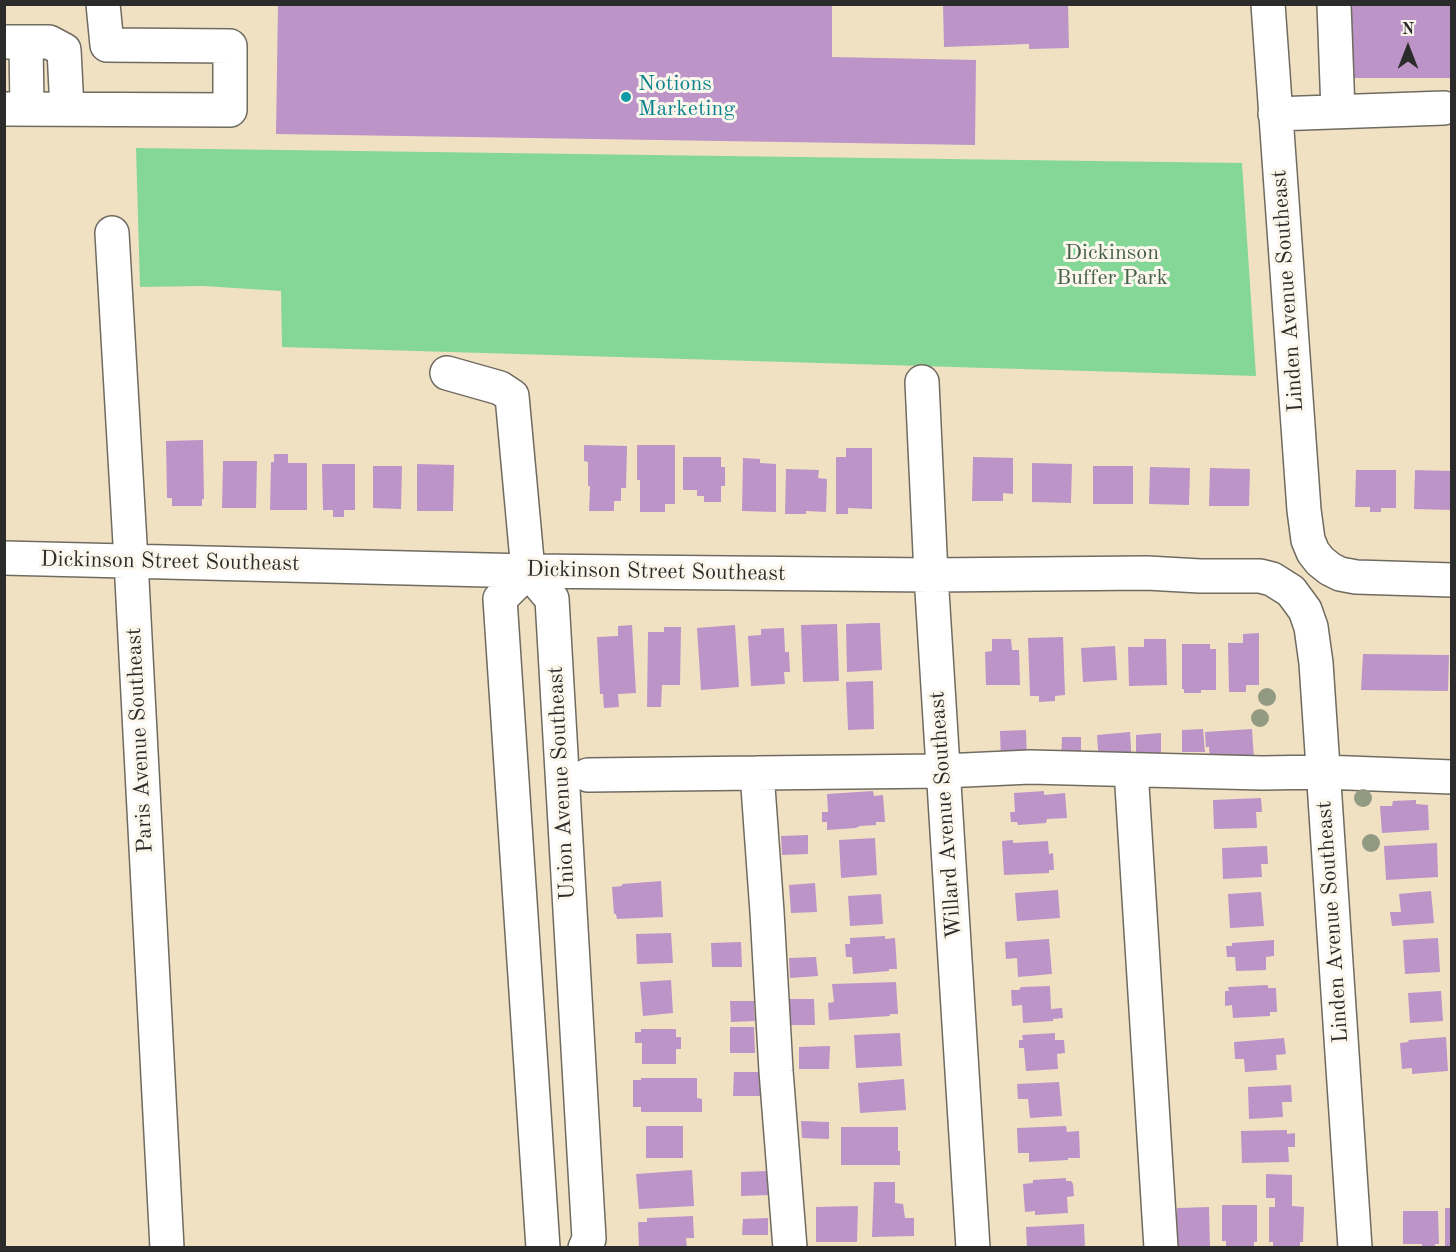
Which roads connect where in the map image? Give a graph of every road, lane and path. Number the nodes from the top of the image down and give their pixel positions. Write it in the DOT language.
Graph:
graph roads {
  1 [pos="103,4"];
  2 [pos="1268,4"];
  3 [pos="1334,4"];
  4 [pos="15,42"];
  5 [pos="1444,108"];
  6 [pos="16,109"];
  7 [pos="67,109"];
  8 [pos="1338,111"];
  9 [pos="1275,114"];
  10 [pos="112,233"];
  11 [pos="447,373"];
  12 [pos="922,382"];
  13 [pos="4,558"];
  14 [pos="131,561"];
  15 [pos="528,571"];
  16 [pos="931,575"];
  17 [pos="1452,580"];
  18 [pos="1299,600"];
  19 [pos="1131,770"];
  20 [pos="943,771"];
  21 [pos="1323,772"];
  22 [pos="757,773"];
  23 [pos="588,775"];
  24 [pos="1452,777"];
  25 [pos="167,1248"];
  26 [pos="543,1248"];
  27 [pos="585,1248"];
  28 [pos="790,1248"];
  29 [pos="973,1248"];
  30 [pos="1161,1248"];
  31 [pos="1354,1248"];
  1 -- 7 [label="street"];
  2 -- 9 [label="street, Linden Avenue Southeast"];
  3 -- 8 [label="street"];
  4 -- 6 [label="street"];
  4 -- 7 [label="street"];
  5 -- 8 [label="street"];
  6 -- 7 [label="street"];
  8 -- 9 [label="street"];
  9 -- 17 [label="street, Linden Avenue Southeast"];
  10 -- 14 [label="street, Paris Avenue Southeast"];
  11 -- 15 [label="street"];
  12 -- 16 [label="street, Willard Avenue Southeast"];
  13 -- 14 [label="street, Dickinson Street Southeast"];
  14 -- 15 [label="street, Dickinson Street Southeast"];
  14 -- 25 [label="street, Paris Avenue Southeast"];
  15 -- 16 [label="street, Dickinson Street Southeast"];
  15 -- 26 [label="street"];
  15 -- 27 [label="street, Union Avenue Southeast"];
  16 -- 18 [label="street, Dickinson Street Southeast"];
  16 -- 20 [label="street, Willard Avenue Southeast"];
  18 -- 21 [label="street, Linden Avenue Southeast"];
  19 -- 20 [label="street"];
  19 -- 21 [label="street"];
  19 -- 30 [label="street"];
  20 -- 22 [label="street"];
  20 -- 29 [label="street, Willard Avenue Southeast"];
  21 -- 24 [label="street"];
  21 -- 31 [label="street, Linden Avenue Southeast"];
  22 -- 23 [label="street"];
  22 -- 28 [label="street"];
}
